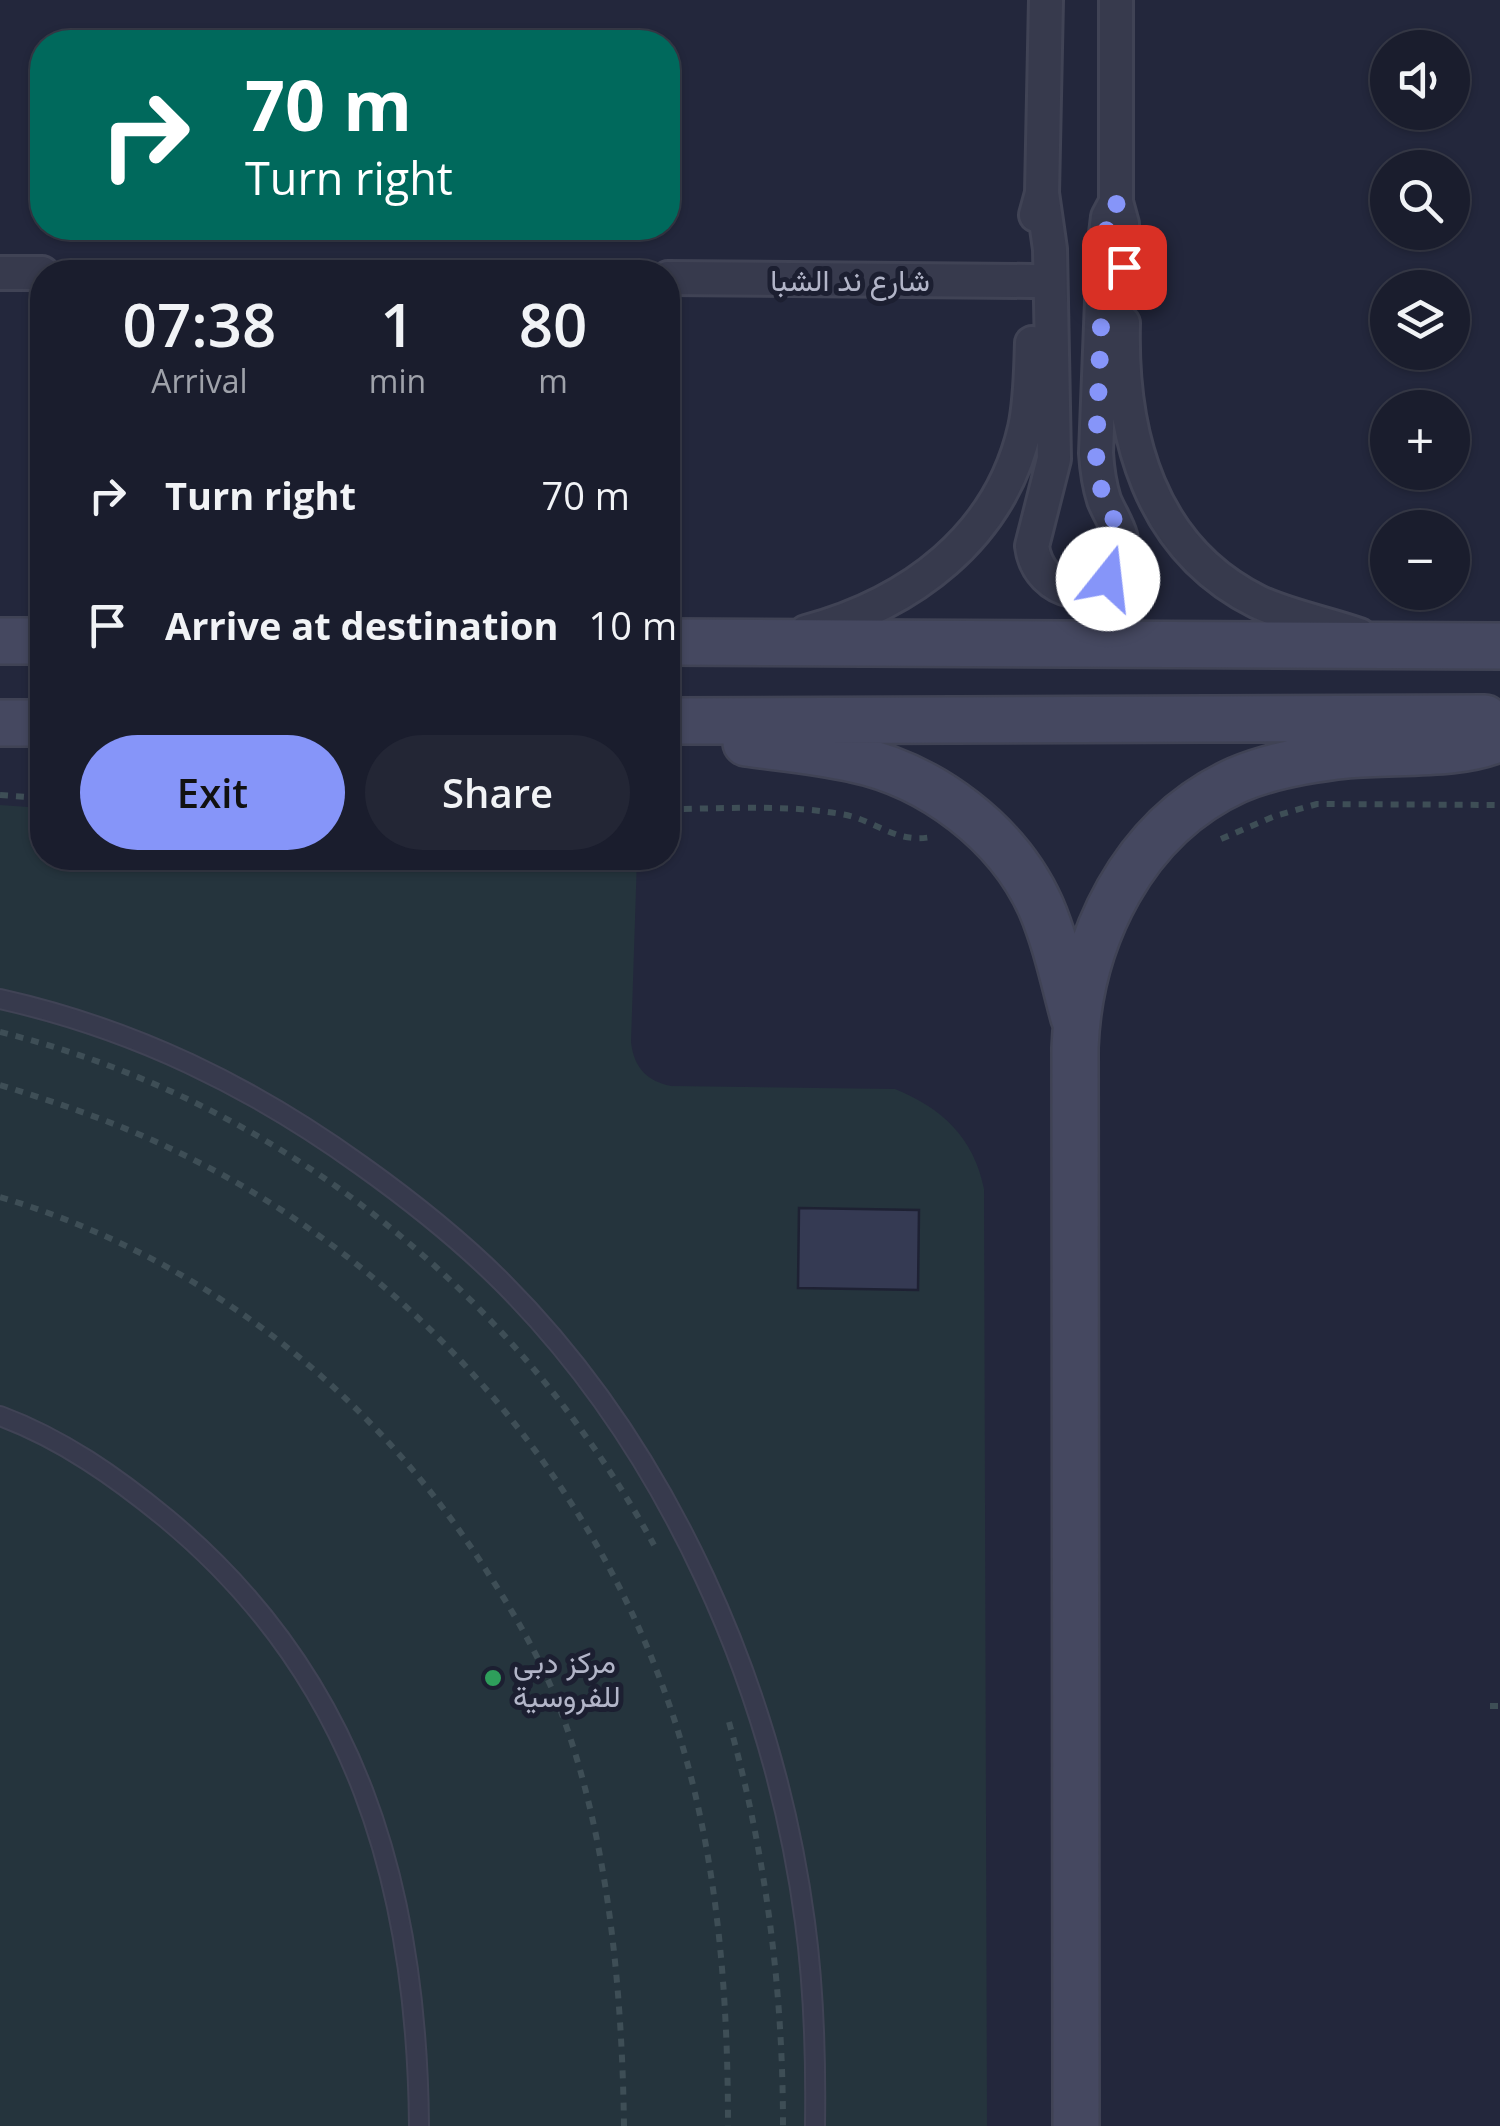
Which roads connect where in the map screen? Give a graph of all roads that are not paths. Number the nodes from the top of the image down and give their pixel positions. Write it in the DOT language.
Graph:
graph roads {
  1 [pos="1046,0"];
  2 [pos="1116,0"];
  3 [pos="1042,193"];
  4 [pos="1116,202"];
  5 [pos="0,272"];
  6 [pos="30,273"];
  7 [pos="680,278"];
  8 [pos="1032,281"];
  9 [pos="0,641"];
  10 [pos="30,641"];
  11 [pos="680,642"];
  12 [pos="770,642"];
  13 [pos="1392,646"];
  14 [pos="1500,646"];
  15 [pos="1500,718"];
  16 [pos="680,721"];
  17 [pos="680,722"];
  18 [pos="30,723"];
  19 [pos="0,724"];
  20 [pos="1500,738"];
  21 [pos="0,999"];
  22 [pos="1076,1024"];
  23 [pos="0,1416"];
  24 [pos="419,2126"];
  25 [pos="816,2126"];
  26 [pos="1076,2126"];
  1 -- 3 [label="street"];
  2 -- 4 [label="street"];
  3 -- 4 [label="street"];
  3 -- 8 [label="street"];
  4 -- 13 [label="street"];
  5 -- 6 [label="street"];
  7 -- 8 [label="street, شارع ند الشبا"];
  8 -- 12 [label="street"];
  9 -- 10 [label="street"];
  11 -- 12 [label="street"];
  12 -- 13 [label="street"];
  13 -- 14 [label="street"];
  15 -- 16 [label="street"];
  17 -- 22 [label="street"];
  18 -- 19 [label="street"];
  20 -- 22 [label="street"];
  21 -- 25 [label="lane"];
  22 -- 26 [label="street"];
  23 -- 24 [label="lane"];
}
